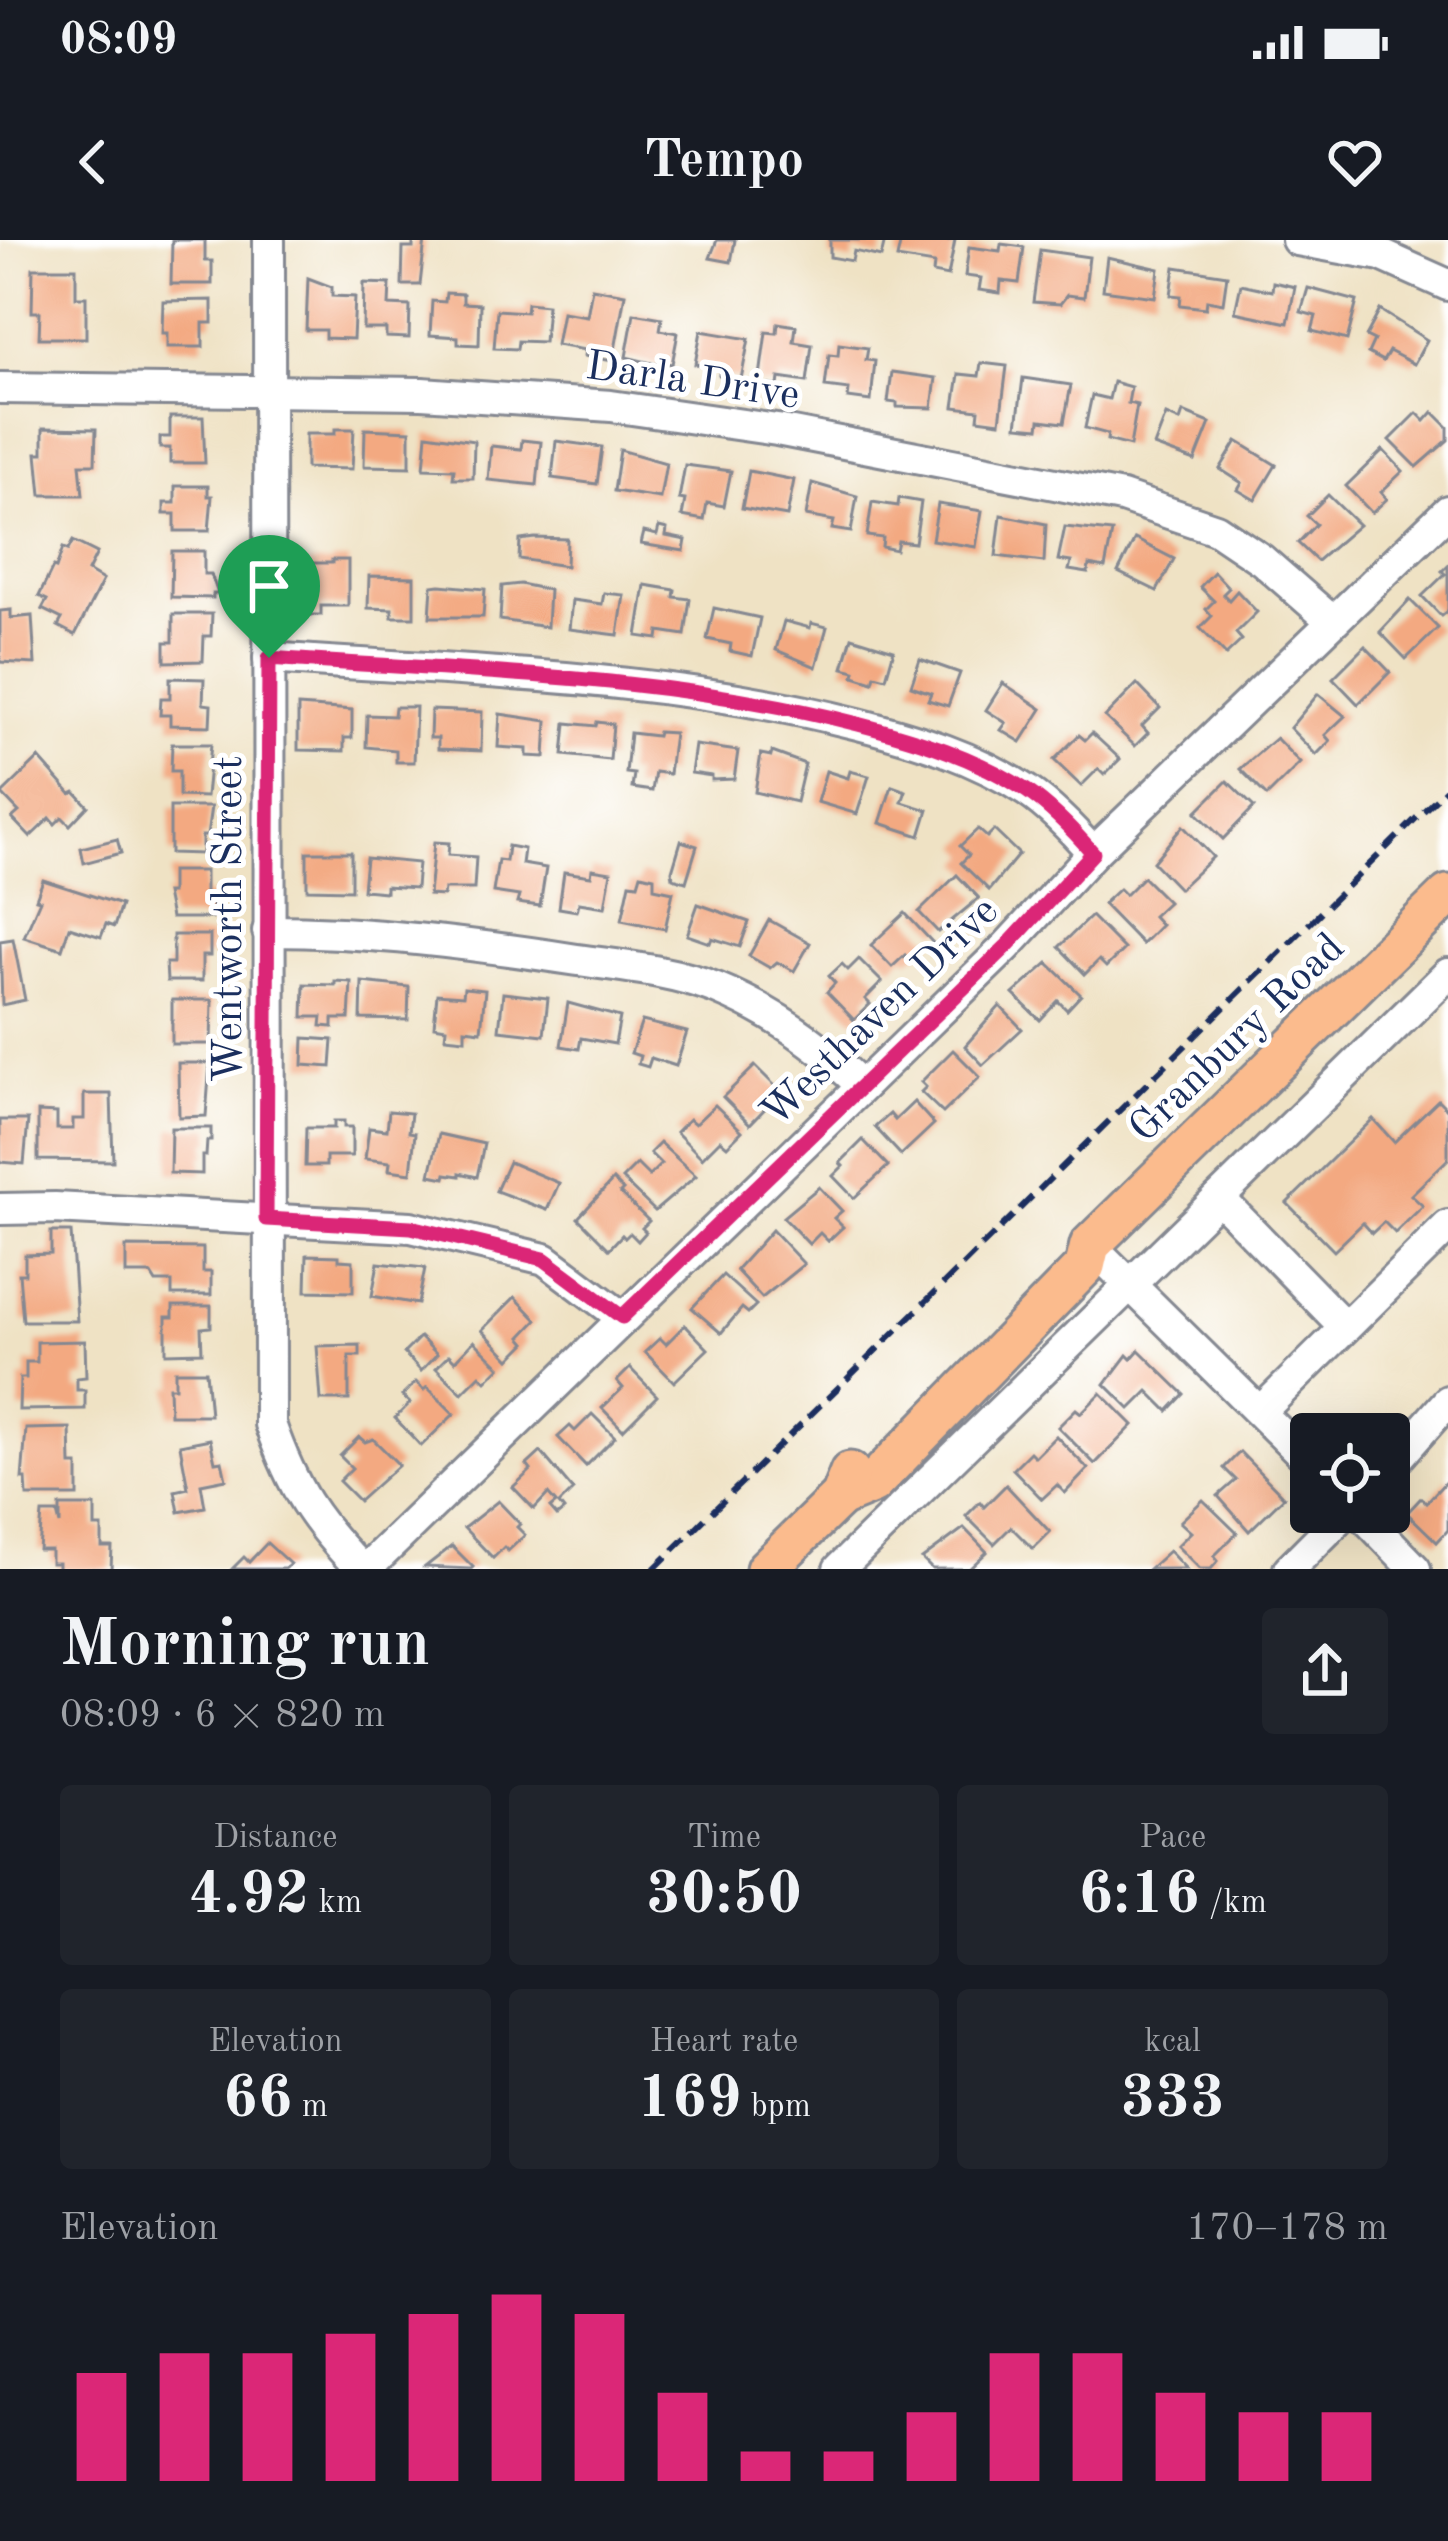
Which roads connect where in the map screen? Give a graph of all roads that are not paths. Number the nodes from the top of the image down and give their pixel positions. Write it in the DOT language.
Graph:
graph roads {
  1 [pos="269,240"];
  2 [pos="1297,240"];
  3 [pos="1448,285"];
  4 [pos="0,388"];
  5 [pos="269,391"];
  6 [pos="1448,511"];
  7 [pos="1332,621"];
  8 [pos="269,658"];
  9 [pos="1093,853"];
  10 [pos="1448,895"];
  11 [pos="268,932"];
  12 [pos="1448,974"];
  13 [pos="861,1085"];
  14 [pos="1219,1198"];
  15 [pos="0,1209"];
  16 [pos="266,1219"];
  17 [pos="1448,1226"];
  18 [pos="1090,1245"];
  19 [pos="1132,1284"];
  20 [pos="622,1317"];
  21 [pos="1345,1327"];
  22 [pos="1448,1401"];
  23 [pos="1260,1412"];
  24 [pos="1290,1442"];
  25 [pos="1410,1444"];
  26 [pos="1325,1533"];
  27 [pos="1380,1533"];
  28 [pos="363,1569"];
  29 [pos="766,1569"];
  30 [pos="839,1569"];
  31 [pos="1289,1569"];
  32 [pos="1415,1569"];
  1 -- 5 [label="street, Wentworth Street"];
  2 -- 3 [label="street"];
  4 -- 5 [label="street, Darla Drive"];
  5 -- 7 [label="street, Darla Drive"];
  5 -- 8 [label="street, Wentworth Street"];
  6 -- 7 [label="street, Westhaven Drive"];
  7 -- 9 [label="street, Westhaven Drive"];
  8 -- 9 [label="street"];
  8 -- 11 [label="street, Wentworth Street"];
  9 -- 13 [label="street, Westhaven Drive"];
  10 -- 18 [label="main road, Granbury Road"];
  11 -- 13 [label="street"];
  11 -- 16 [label="street, Wentworth Street"];
  12 -- 14 [label="street"];
  13 -- 20 [label="street, Westhaven Drive"];
  14 -- 19 [label="street"];
  14 -- 21 [label="street"];
  15 -- 16 [label="street"];
  16 -- 20 [label="street"];
  16 -- 28 [label="street, Wentworth Street"];
  17 -- 21 [label="street"];
  18 -- 19 [label="street"];
  18 -- 29 [label="main road, Granbury Road"];
  19 -- 23 [label="street"];
  19 -- 30 [label="street"];
  20 -- 28 [label="street, Westhaven Drive"];
  21 -- 23 [label="street"];
  22 -- 25 [label="street"];
  23 -- 24 [label="street"];
  26 -- 31 [label="street"];
  27 -- 32 [label="street"];
}
